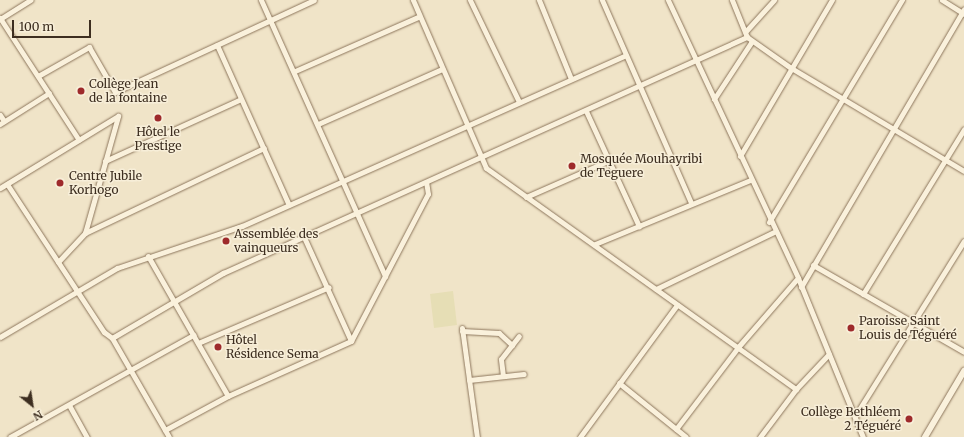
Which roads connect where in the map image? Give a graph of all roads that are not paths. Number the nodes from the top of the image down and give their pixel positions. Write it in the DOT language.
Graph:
graph roads {
  1 [pos="30,0"];
  2 [pos="262,0"];
  3 [pos="314,0"];
  4 [pos="413,0"];
  5 [pos="470,0"];
  6 [pos="539,0"];
  7 [pos="602,0"];
  8 [pos="668,0"];
  9 [pos="732,0"];
  10 [pos="774,0"];
  11 [pos="832,0"];
  12 [pos="902,0"];
  13 [pos="942,0"];
  14 [pos="963,12"];
  15 [pos="418,17"];
  16 [pos="0,18"];
  17 [pos="271,21"];
  18 [pos="746,31"];
  19 [pos="747,37"];
  20 [pos="752,41"];
  21 [pos="217,45"];
  22 [pos="626,55"];
  23 [pos="697,62"];
  24 [pos="791,68"];
  25 [pos="442,69"];
  26 [pos="295,71"];
  27 [pos="38,76"];
  28 [pos="571,79"];
  29 [pos="640,88"];
  30 [pos="49,93"];
  31 [pos="241,99"];
  32 [pos="714,99"];
  33 [pos="843,99"];
  34 [pos="519,102"];
  35 [pos="586,111"];
  36 [pos="0,114"];
  37 [pos="2,122"];
  38 [pos="318,124"];
  39 [pos="468,126"];
  40 [pos="964,129"];
  41 [pos="896,130"];
  42 [pos="78,140"];
  43 [pos="264,148"];
  44 [pos="482,156"];
  45 [pos="740,156"];
  46 [pos="946,160"];
  47 [pos="105,161"];
  48 [pos="608,161"];
  49 [pos="964,171"];
  50 [pos="750,180"];
  51 [pos="344,182"];
  52 [pos="426,182"];
  53 [pos="7,184"];
  54 [pos="0,188"];
  55 [pos="526,197"];
  56 [pos="691,203"];
  57 [pos="289,205"];
  58 [pos="356,212"];
  59 [pos="769,222"];
  60 [pos="639,226"];
  61 [pos="774,232"];
  62 [pos="85,233"];
  63 [pos="303,235"];
  64 [pos="964,240"];
  65 [pos="595,244"];
  66 [pos="148,256"];
  67 [pos="58,262"];
  68 [pos="813,265"];
  69 [pos="385,276"];
  70 [pos="798,278"];
  71 [pos="328,287"];
  72 [pos="801,287"];
  73 [pos="656,289"];
  74 [pos="77,291"];
  75 [pos="863,294"];
  76 [pos="174,301"];
  77 [pos="677,305"];
  78 [pos="914,324"];
  79 [pos="193,335"];
  80 [pos="519,336"];
  81 [pos="0,337"];
  82 [pos="112,338"];
  83 [pos="351,341"];
  84 [pos="198,342"];
  85 [pos="512,345"];
  86 [pos="739,346"];
  87 [pos="964,352"];
  88 [pos="829,354"];
  89 [pos="132,372"];
  90 [pos="964,372"];
  91 [pos="524,374"];
  92 [pos="503,376"];
  93 [pos="469,380"];
  94 [pos="619,383"];
  95 [pos="796,389"];
  96 [pos="228,396"];
  97 [pos="69,405"];
  98 [pos="855,416"];
  99 [pos="676,429"];
  100 [pos="166,430"];
  101 [pos="10,437"];
  102 [pos="87,437"];
  103 [pos="169,437"];
  104 [pos="477,437"];
  105 [pos="580,437"];
  106 [pos="686,437"];
  107 [pos="760,437"];
  108 [pos="863,437"];
  109 [pos="925,437"];
  1 -- 16 [label="street"];
  2 -- 17 [label="street"];
  3 -- 17 [label="street"];
  4 -- 15 [label="street"];
  5 -- 34 [label="street"];
  6 -- 28 [label="street"];
  7 -- 22 [label="street"];
  8 -- 23 [label="street"];
  9 -- 18 [label="street"];
  10 -- 18 [label="street"];
  11 -- 24 [label="street"];
  12 -- 33 [label="street"];
  13 -- 14 [label="street"];
  14 -- 41 [label="street"];
  15 -- 25 [label="street"];
  15 -- 26 [label="street"];
  16 -- 27 [label="street"];
  17 -- 21 [label="street"];
  17 -- 26 [label="street"];
  18 -- 19 [label="street"];
  19 -- 20 [label="street"];
  19 -- 23 [label="street"];
  20 -- 24 [label="street"];
  20 -- 32 [label="street"];
  21 -- 27 [label="street"];
  21 -- 31 [label="street"];
  22 -- 28 [label="street"];
  22 -- 29 [label="street"];
  23 -- 29 [label="street"];
  23 -- 32 [label="street"];
  24 -- 33 [label="street"];
  24 -- 45 [label="street"];
  25 -- 38 [label="street"];
  25 -- 39 [label="street"];
  26 -- 38 [label="street"];
  27 -- 30 [label="street"];
  28 -- 34 [label="street"];
  29 -- 35 [label="street"];
  29 -- 56 [label="street"];
  30 -- 37 [label="street"];
  30 -- 42 [label="street"];
  31 -- 43 [label="street"];
  31 -- 47 [label="street"];
  32 -- 45 [label="street"];
  33 -- 41 [label="street"];
  33 -- 59 [label="street"];
  34 -- 39 [label="street"];
  35 -- 44 [label="street"];
  35 -- 48 [label="street"];
  36 -- 37 [label="street"];
  38 -- 51 [label="street"];
  39 -- 44 [label="street"];
  39 -- 51 [label="street"];
  40 -- 46 [label="street"];
  41 -- 46 [label="street"];
  41 -- 68 [label="street"];
  42 -- 47 [label="street"];
  42 -- 53 [label="street"];
  43 -- 57 [label="street"];
  43 -- 62 [label="street"];
  44 -- 52 [label="street"];
  44 -- 55 [label="street"];
  45 -- 50 [label="street"];
  46 -- 49 [label="street"];
  46 -- 75 [label="street"];
  47 -- 62 [label="street"];
  48 -- 55 [label="street"];
  48 -- 60 [label="street"];
  50 -- 56 [label="street"];
  50 -- 59 [label="street"];
  51 -- 57 [label="street"];
  51 -- 58 [label="street"];
  52 -- 58 [label="street"];
  52 -- 69 [label="street"];
  53 -- 54 [label="street"];
  53 -- 67 [label="street"];
  55 -- 65 [label="street"];
  56 -- 60 [label="street"];
  57 -- 66 [label="street"];
  58 -- 63 [label="street"];
  58 -- 69 [label="street"];
  59 -- 61 [label="street"];
  60 -- 65 [label="street"];
  61 -- 70 [label="street"];
  61 -- 73 [label="street"];
  62 -- 67 [label="street"];
  63 -- 71 [label="street"];
  63 -- 76 [label="street"];
  64 -- 78 [label="street"];
  65 -- 73 [label="street"];
  66 -- 74 [label="street"];
  66 -- 76 [label="street"];
  67 -- 74 [label="street"];
  68 -- 72 [label="street"];
  68 -- 75 [label="street"];
  69 -- 83 [label="street"];
  70 -- 72 [label="street"];
  70 -- 86 [label="street"];
  71 -- 83 [label="street"];
  71 -- 84 [label="street"];
  72 -- 88 [label="street"];
  73 -- 77 [label="street"];
  74 -- 81 [label="street"];
  74 -- 82 [label="street"];
  75 -- 78 [label="street"];
  76 -- 79 [label="street"];
  76 -- 82 [label="street"];
  77 -- 86 [label="street"];
  77 -- 94 [label="street"];
  78 -- 87 [label="street"];
  78 -- 98 [label="street"];
  79 -- 84 [label="street"];
  79 -- 89 [label="street"];
  80 -- 85 [label="street"];
  82 -- 89 [label="street"];
  83 -- 96 [label="street"];
  84 -- 96 [label="street"];
  85 -- 92 [label="street"];
  85 -- 93 [label="street"];
  86 -- 95 [label="street"];
  86 -- 99 [label="street"];
  88 -- 95 [label="street"];
  88 -- 98 [label="street"];
  89 -- 97 [label="street"];
  89 -- 100 [label="street"];
  90 -- 109 [label="street"];
  91 -- 92 [label="street"];
  92 -- 93 [label="street"];
  93 -- 104 [label="street"];
  94 -- 99 [label="street"];
  94 -- 105 [label="street"];
  95 -- 107 [label="street"];
  96 -- 100 [label="street"];
  97 -- 101 [label="street"];
  97 -- 102 [label="street"];
  98 -- 108 [label="street"];
  99 -- 106 [label="street"];
  100 -- 103 [label="street"];
}
